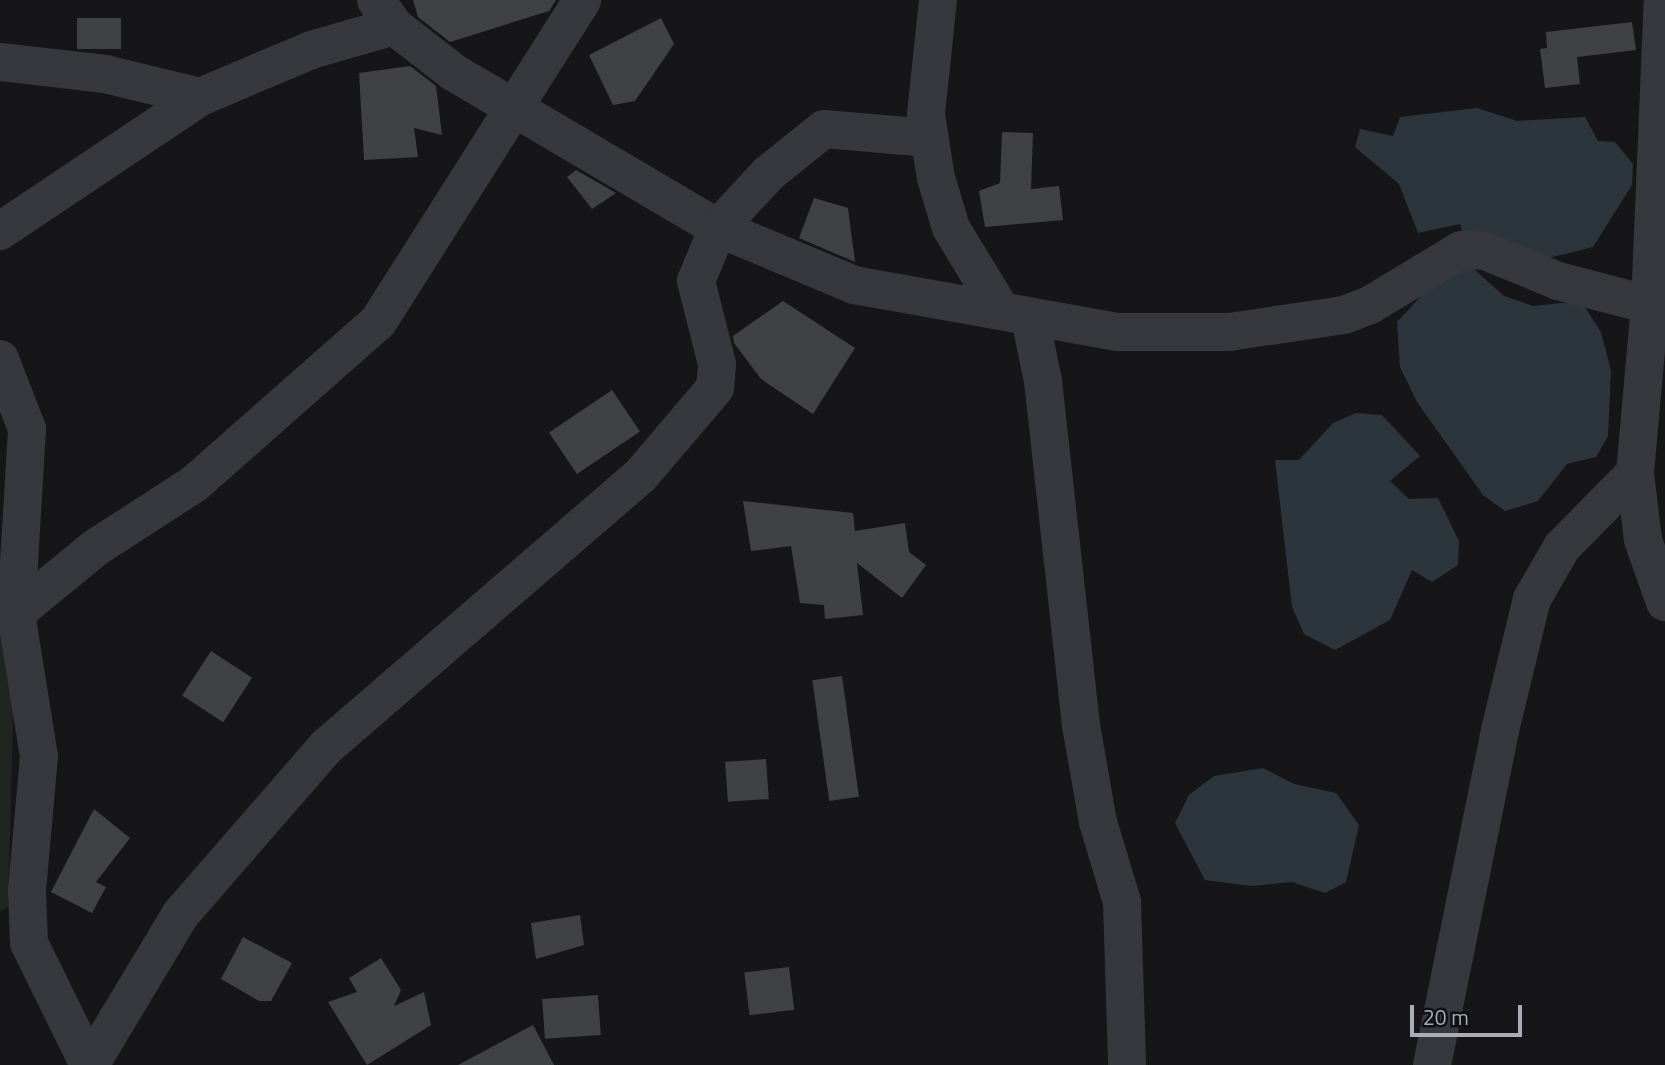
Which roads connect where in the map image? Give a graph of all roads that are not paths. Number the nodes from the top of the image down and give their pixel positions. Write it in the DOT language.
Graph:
graph roads {
  1 [pos="582,0"];
  2 [pos="938,0"];
  3 [pos="1663,0"];
  4 [pos="385,13"];
  5 [pos="0,62"];
  6 [pos="200,97"];
  7 [pos="516,106"];
  8 [pos="929,138"];
  9 [pos="718,228"];
  10 [pos="0,231"];
  11 [pos="1658,301"];
  12 [pos="1015,312"];
  13 [pos="0,359"];
  14 [pos="1635,473"];
  15 [pos="1665,602"];
  16 [pos="16,613"];
  17 [pos="14,935"];
  18 [pos="90,1065"];
  19 [pos="1127,1065"];
  20 [pos="1432,1065"];
  1 -- 7 [label="street"];
  2 -- 8 [label="street"];
  3 -- 11 [label="street"];
  4 -- 6 [label="street"];
  4 -- 7 [label="street"];
  5 -- 6 [label="street"];
  6 -- 10 [label="street"];
  7 -- 9 [label="street"];
  7 -- 16 [label="street"];
  8 -- 9 [label="street"];
  8 -- 12 [label="street"];
  9 -- 12 [label="street"];
  9 -- 18 [label="street"];
  11 -- 12 [label="street"];
  11 -- 14 [label="street"];
  12 -- 19 [label="street"];
  13 -- 16 [label="street"];
  14 -- 15 [label="street"];
  14 -- 20 [label="street"];
  16 -- 17 [label="street"];
  17 -- 18 [label="street"];
}
